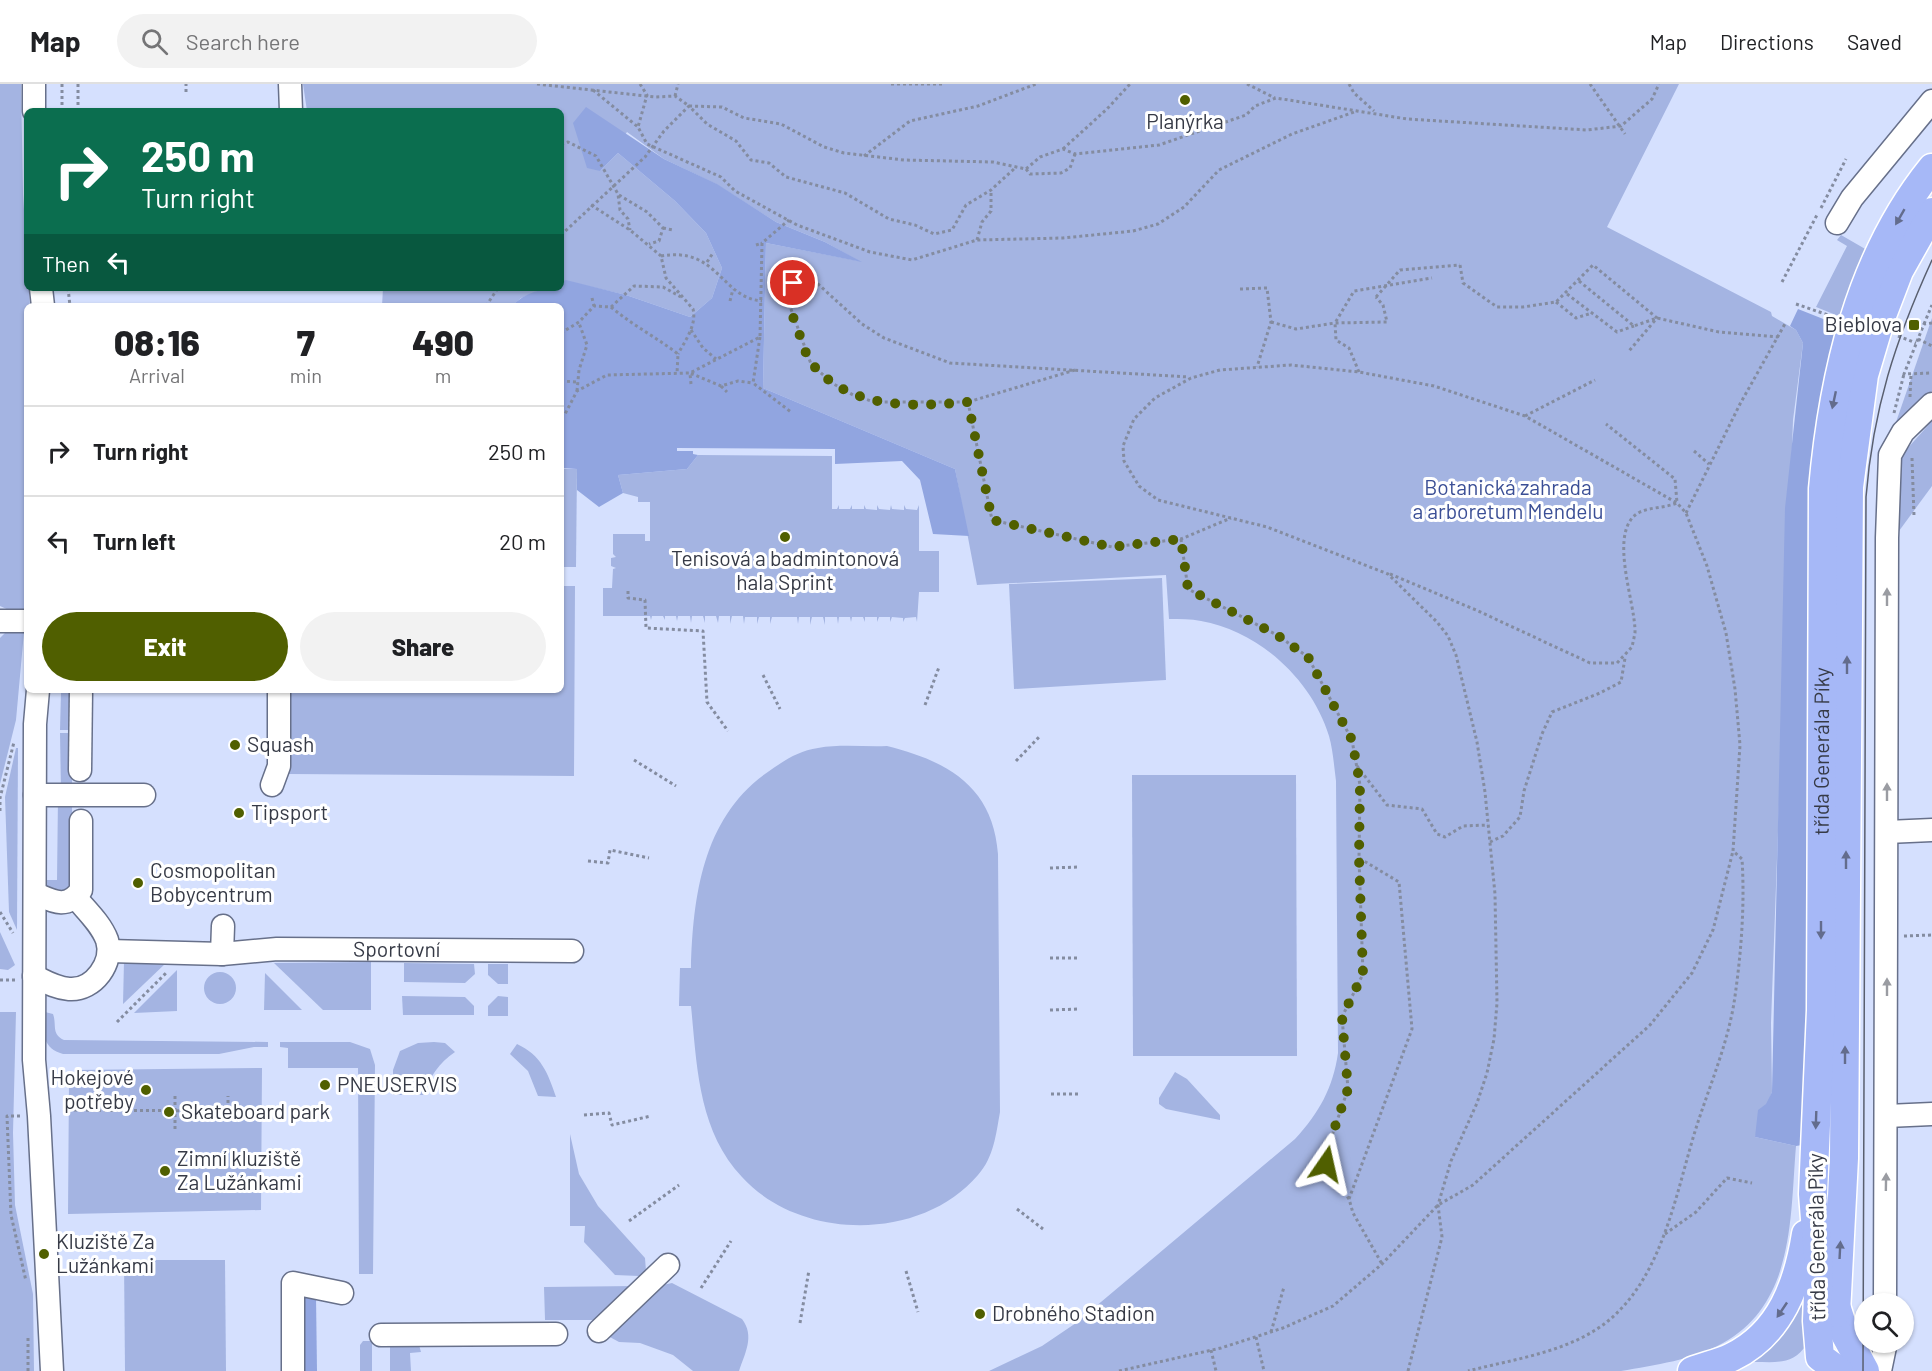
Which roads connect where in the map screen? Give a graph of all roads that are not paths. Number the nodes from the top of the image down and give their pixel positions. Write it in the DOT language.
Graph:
graph roads {
  1 [pos="34,84"];
  2 [pos="290,84"];
  3 [pos="1932,102"];
  4 [pos="34,108"];
  5 [pos="291,108"];
  6 [pos="1932,168"];
  7 [pos="1932,212"];
  8 [pos="1837,223"];
  9 [pos="1932,404"];
  10 [pos="0,621"];
  11 [pos="24,621"];
  12 [pos="38,693"];
  13 [pos="81,693"];
  14 [pos="279,693"];
  15 [pos="80,770"];
  16 [pos="272,785"];
  17 [pos="35,795"];
  18 [pos="144,795"];
  19 [pos="81,821"];
  20 [pos="1932,830"];
  21 [pos="1887,832"];
  22 [pos="36,894"];
  23 [pos="76,898"];
  24 [pos="223,926"];
  25 [pos="109,951"];
  26 [pos="572,951"];
  27 [pos="222,954"];
  28 [pos="34,982"];
  29 [pos="1932,1113"];
  30 [pos="1887,1116"];
  31 [pos="1813,1194"];
  32 [pos="668,1265"];
  33 [pos="342,1293"];
  34 [pos="1885,1293"];
  35 [pos="1837,1309"];
  36 [pos="599,1331"];
  37 [pos="556,1334"];
  38 [pos="381,1335"];
  39 [pos="1884,1353"];
  40 [pos="1823,1366"];
  41 [pos="52,1371"];
  42 [pos="293,1371"];
  43 [pos="1692,1371"];
  44 [pos="1865,1371"];
  45 [pos="1881,1371"];
  1 -- 4 [label="street"];
  2 -- 5 [label="street"];
  3 -- 8 [label="street"];
  6 -- 31 [label="main road, třída Generála Píky, one-way"];
  35 -- 7 [label="main road, třída Generála Píky, one-way"];
  21 -- 9 [label="street, one-way"];
  10 -- 11 [label="street"];
  12 -- 17 [label="street"];
  13 -- 15 [label="street"];
  14 -- 16 [label="street"];
  17 -- 18 [label="street"];
  17 -- 22 [label="street"];
  19 -- 23 [label="street"];
  20 -- 21 [label="street"];
  30 -- 21 [label="street, one-way"];
  22 -- 23 [label="street"];
  22 -- 28 [label="street"];
  23 -- 25 [label="street"];
  24 -- 27 [label="street"];
  25 -- 27 [label="street, Sportovní"];
  25 -- 28 [label="street"];
  26 -- 27 [label="street, Sportovní"];
  28 -- 41 [label="street"];
  29 -- 30 [label="street"];
  34 -- 30 [label="street, one-way"];
  31 -- 40 [label="main road, třída Generála Píky"];
  31 -- 43 [label="main road, one-way"];
  32 -- 36 [label="street"];
  33 -- 42 [label="street"];
  35 -- 40 [label="main road, třída Generála Píky"];
  35 -- 44 [label="main road"];
  37 -- 38 [label="street"];
  39 -- 45 [label="street"];
}
